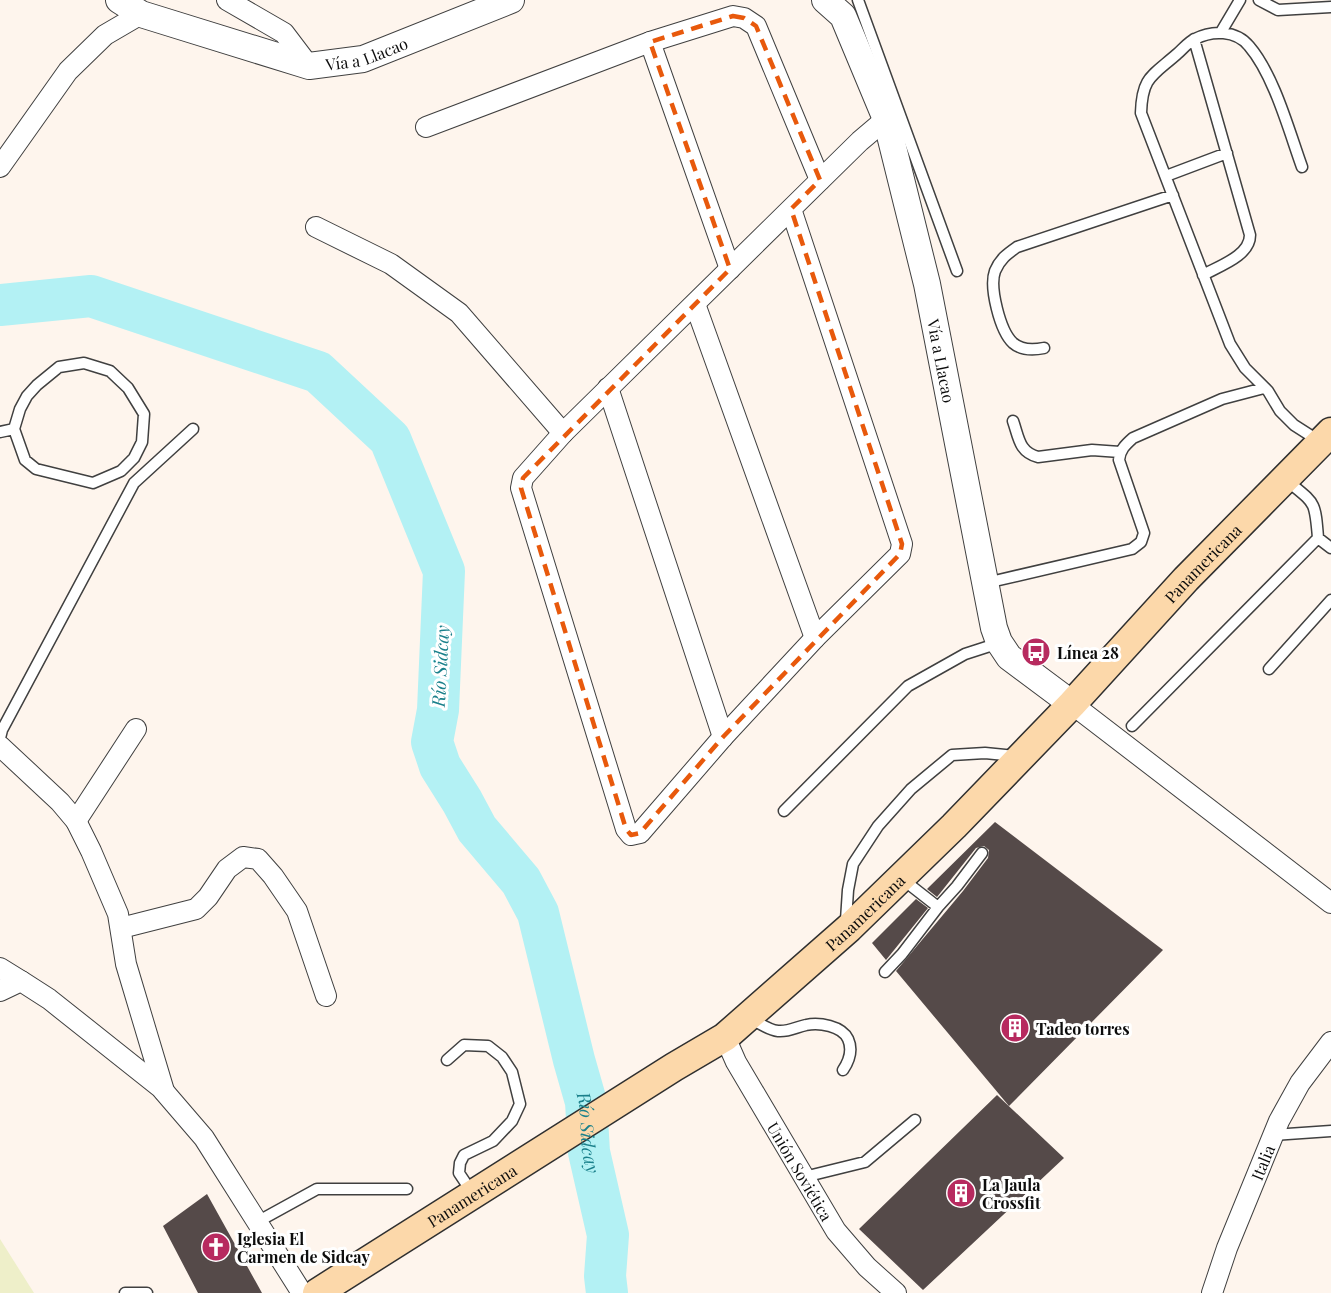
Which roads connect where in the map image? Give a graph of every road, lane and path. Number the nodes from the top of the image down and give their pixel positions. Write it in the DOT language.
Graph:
graph roads {
  1 [pos="119,0"];
  2 [pos="227,0"];
  3 [pos="510,0"];
  4 [pos="825,0"];
  5 [pos="858,0"];
  6 [pos="1240,0"];
  7 [pos="1258,0"];
  8 [pos="1331,7"];
  9 [pos="141,14"];
  10 [pos="1221,32"];
  11 [pos="1194,39"];
  12 [pos="650,42"];
  13 [pos="309,66"];
  14 [pos="886,119"];
  15 [pos="426,127"];
  16 [pos="1227,153"];
  17 [pos="0,167"];
  18 [pos="1302,167"];
  19 [pos="1166,176"];
  20 [pos="820,180"];
  21 [pos="1173,195"];
  22 [pos="791,209"];
  23 [pos="315,227"];
  24 [pos="730,269"];
  25 [pos="957,271"];
  26 [pos="1203,275"];
  27 [pos="695,303"];
  28 [pos="1044,348"];
  29 [pos="608,388"];
  30 [pos="1264,388"];
  31 [pos="1013,421"];
  32 [pos="14,429"];
  33 [pos="193,429"];
  34 [pos="0,432"];
  35 [pos="563,432"];
  36 [pos="1328,440"];
  37 [pos="1120,452"];
  38 [pos="1285,479"];
  39 [pos="1318,538"];
  40 [pos="1331,548"];
  41 [pos="985,583"];
  42 [pos="1331,600"];
  43 [pos="815,638"];
  44 [pos="999,642"];
  45 [pos="1269,669"];
  46 [pos="1072,704"];
  47 [pos="1131,726"];
  48 [pos="136,729"];
  49 [pos="723,737"];
  50 [pos="0,738"];
  51 [pos="0,746"];
  52 [pos="1021,757"];
  53 [pos="784,811"];
  54 [pos="76,821"];
  55 [pos="982,853"];
  56 [pos="901,878"];
  57 [pos="1331,903"];
  58 [pos="938,907"];
  59 [pos="121,928"];
  60 [pos="849,928"];
  61 [pos="0,968"];
  62 [pos="885,972"];
  63 [pos="21,981"];
  64 [pos="0,991"];
  65 [pos="326,996"];
  66 [pos="748,1017"];
  67 [pos="725,1037"];
  68 [pos="1331,1042"];
  69 [pos="447,1060"];
  70 [pos="843,1070"];
  71 [pos="164,1091"];
  72 [pos="915,1120"];
  73 [pos="1331,1131"];
  74 [pos="1273,1135"];
  75 [pos="804,1177"];
  76 [pos="407,1189"];
  77 [pos="473,1194"];
  78 [pos="256,1222"];
  79 [pos="125,1293"];
  80 [pos="147,1293"];
  81 [pos="302,1293"];
  82 [pos="317,1293"];
  83 [pos="896,1293"];
  84 [pos="1212,1293"];
  1 -- 9 [label="street, Vía a Llacao"];
  2 -- 13 [label="street"];
  3 -- 13 [label="street, Vía a Llacao"];
  4 -- 14 [label="street, Vía a Llacao"];
  5 -- 25 [label="lane"];
  6 -- 10 [label="lane"];
  7 -- 8 [label="lane"];
  9 -- 13 [label="street, Vía a Llacao"];
  9 -- 17 [label="street"];
  10 -- 11 [label="lane"];
  10 -- 18 [label="lane"];
  11 -- 16 [label="lane"];
  11 -- 19 [label="lane"];
  12 -- 15 [label="street"];
  12 -- 20 [label="street"];
  12 -- 24 [label="street"];
  14 -- 20 [label="street"];
  14 -- 41 [label="street, Vía a Llacao"];
  16 -- 19 [label="lane"];
  16 -- 26 [label="lane"];
  19 -- 21 [label="lane"];
  20 -- 22 [label="street"];
  21 -- 26 [label="lane"];
  21 -- 28 [label="lane"];
  22 -- 24 [label="street"];
  22 -- 43 [label="street"];
  23 -- 35 [label="street"];
  24 -- 27 [label="street"];
  26 -- 30 [label="lane"];
  27 -- 29 [label="street"];
  27 -- 43 [label="street"];
  29 -- 35 [label="street"];
  29 -- 49 [label="street"];
  30 -- 36 [label="lane"];
  30 -- 37 [label="lane"];
  31 -- 37 [label="lane"];
  32 -- 32 [label="lane"];
  32 -- 34 [label="lane"];
  33 -- 50 [label="lane"];
  35 -- 49 [label="street"];
  36 -- 38 [label="main road, Panamericana"];
  37 -- 41 [label="lane"];
  38 -- 39 [label="lane"];
  38 -- 46 [label="main road, Panamericana"];
  39 -- 40 [label="lane"];
  39 -- 47 [label="lane"];
  41 -- 44 [label="street, Vía a Llacao"];
  42 -- 45 [label="lane"];
  43 -- 49 [label="street"];
  44 -- 46 [label="street, Vía a Llacao"];
  44 -- 53 [label="lane"];
  46 -- 52 [label="main road, Panamericana"];
  46 -- 57 [label="street"];
  48 -- 54 [label="street"];
  51 -- 54 [label="street"];
  52 -- 56 [label="main road, Panamericana"];
  52 -- 60 [label="lane"];
  54 -- 59 [label="street"];
  55 -- 58 [label="lane"];
  56 -- 58 [label="lane"];
  56 -- 60 [label="main road, Panamericana"];
  58 -- 62 [label="lane"];
  59 -- 65 [label="street"];
  59 -- 71 [label="street"];
  60 -- 66 [label="main road, Panamericana"];
  61 -- 63 [label="street"];
  63 -- 64 [label="street"];
  63 -- 71 [label="street"];
  66 -- 67 [label="main road, Panamericana"];
  66 -- 70 [label="lane"];
  67 -- 75 [label="street, Unión Soviética"];
  67 -- 77 [label="main road, Panamericana"];
  68 -- 74 [label="street, Italia"];
  69 -- 77 [label="lane"];
  71 -- 78 [label="street"];
  72 -- 75 [label="lane"];
  73 -- 74 [label="lane"];
  74 -- 84 [label="street, Italia"];
  75 -- 83 [label="street, Unión Soviética"];
  76 -- 78 [label="lane"];
  77 -- 82 [label="main road, Panamericana"];
  78 -- 81 [label="street"];
  79 -- 80 [label="lane"];
}
